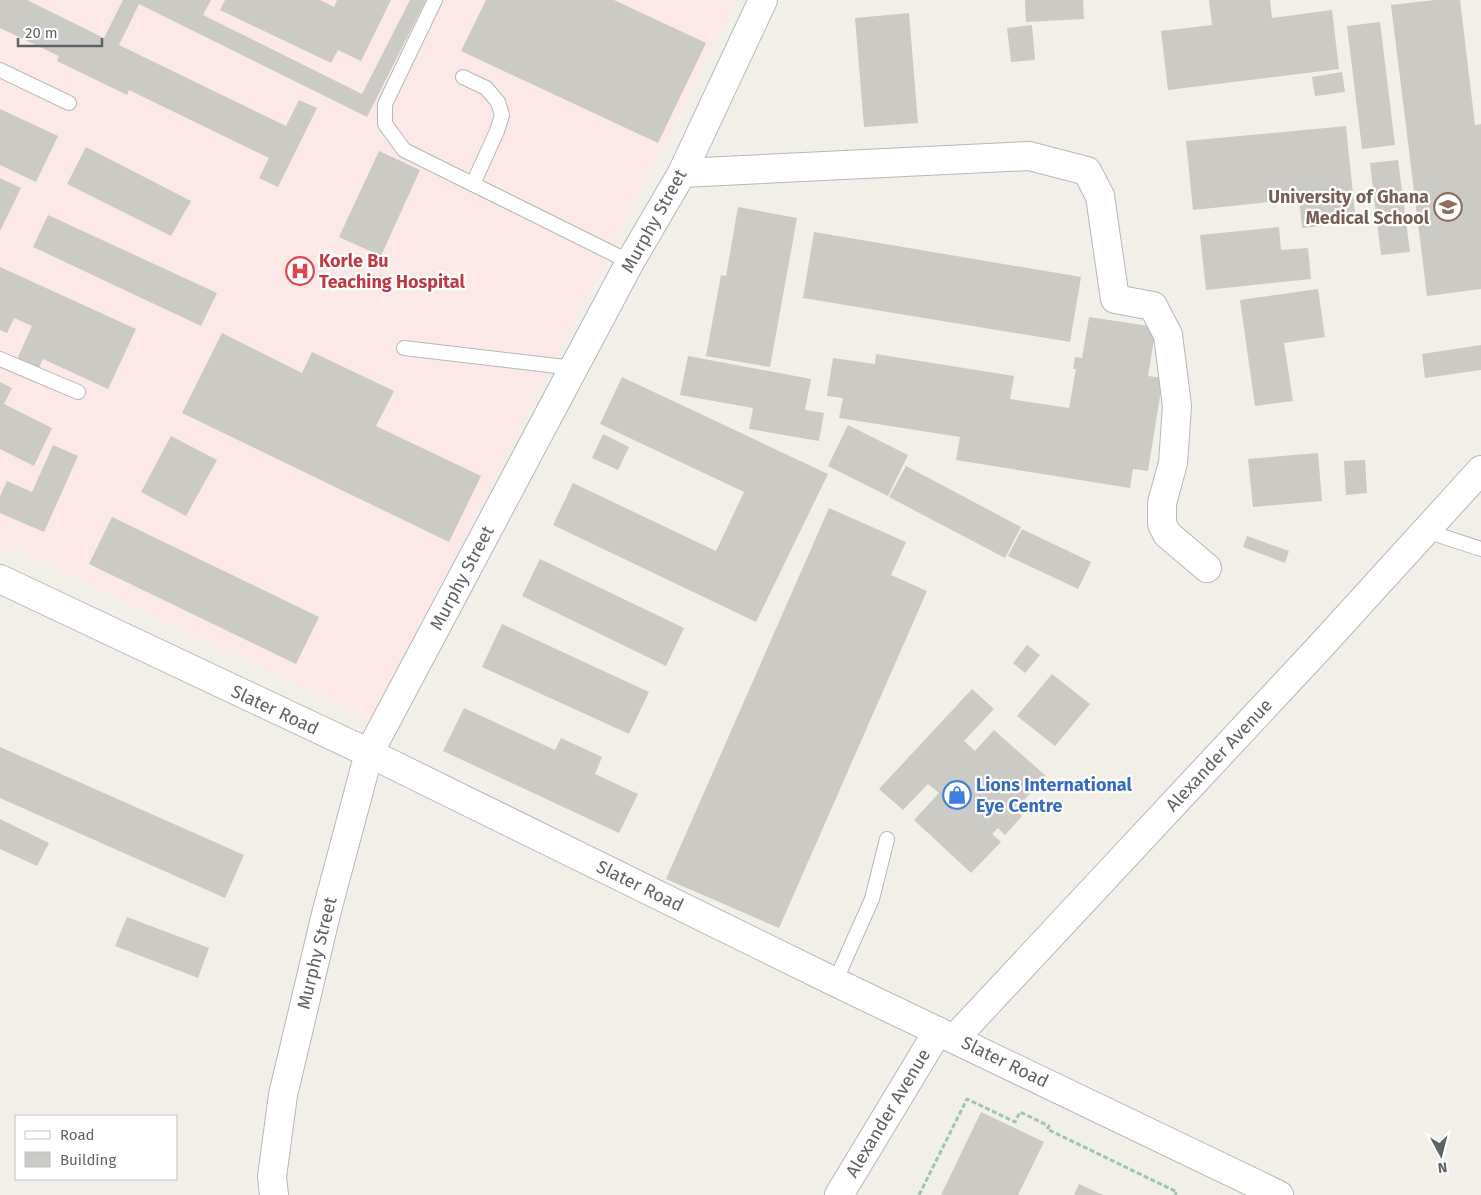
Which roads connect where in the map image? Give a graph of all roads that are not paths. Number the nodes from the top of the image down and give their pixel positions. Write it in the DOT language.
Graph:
graph roads {
  1 [pos="435,0"];
  2 [pos="763,0"];
  3 [pos="0,70"];
  4 [pos="463,77"];
  5 [pos="69,103"];
  6 [pos="682,173"];
  7 [pos="473,184"];
  8 [pos="630,262"];
  9 [pos="404,348"];
  10 [pos="0,359"];
  11 [pos="574,368"];
  12 [pos="78,392"];
  13 [pos="1481,470"];
  14 [pos="1426,531"];
  15 [pos="1481,549"];
  16 [pos="1207,568"];
  17 [pos="0,579"];
  18 [pos="369,753"];
  19 [pos="887,839"];
  20 [pos="835,982"];
  21 [pos="947,1034"];
  22 [pos="274,1195"];
  23 [pos="839,1195"];
  24 [pos="1279,1195"];
  1 -- 7 [label="lane"];
  2 -- 6 [label="street, Murphy Street"];
  3 -- 5 [label="lane"];
  4 -- 7 [label="lane"];
  6 -- 8 [label="street, Murphy Street"];
  6 -- 16 [label="street"];
  7 -- 8 [label="lane"];
  8 -- 11 [label="street, Murphy Street"];
  9 -- 11 [label="lane"];
  10 -- 12 [label="lane"];
  11 -- 18 [label="street, Murphy Street"];
  13 -- 14 [label="street, Alexander Avenue"];
  14 -- 15 [label="lane"];
  14 -- 21 [label="street, Alexander Avenue"];
  17 -- 18 [label="street, Slater Road"];
  18 -- 20 [label="street, Slater Road"];
  18 -- 22 [label="street, Murphy Street"];
  19 -- 20 [label="lane"];
  20 -- 21 [label="street, Slater Road"];
  21 -- 23 [label="street, Alexander Avenue"];
  21 -- 24 [label="street, Slater Road"];
}
